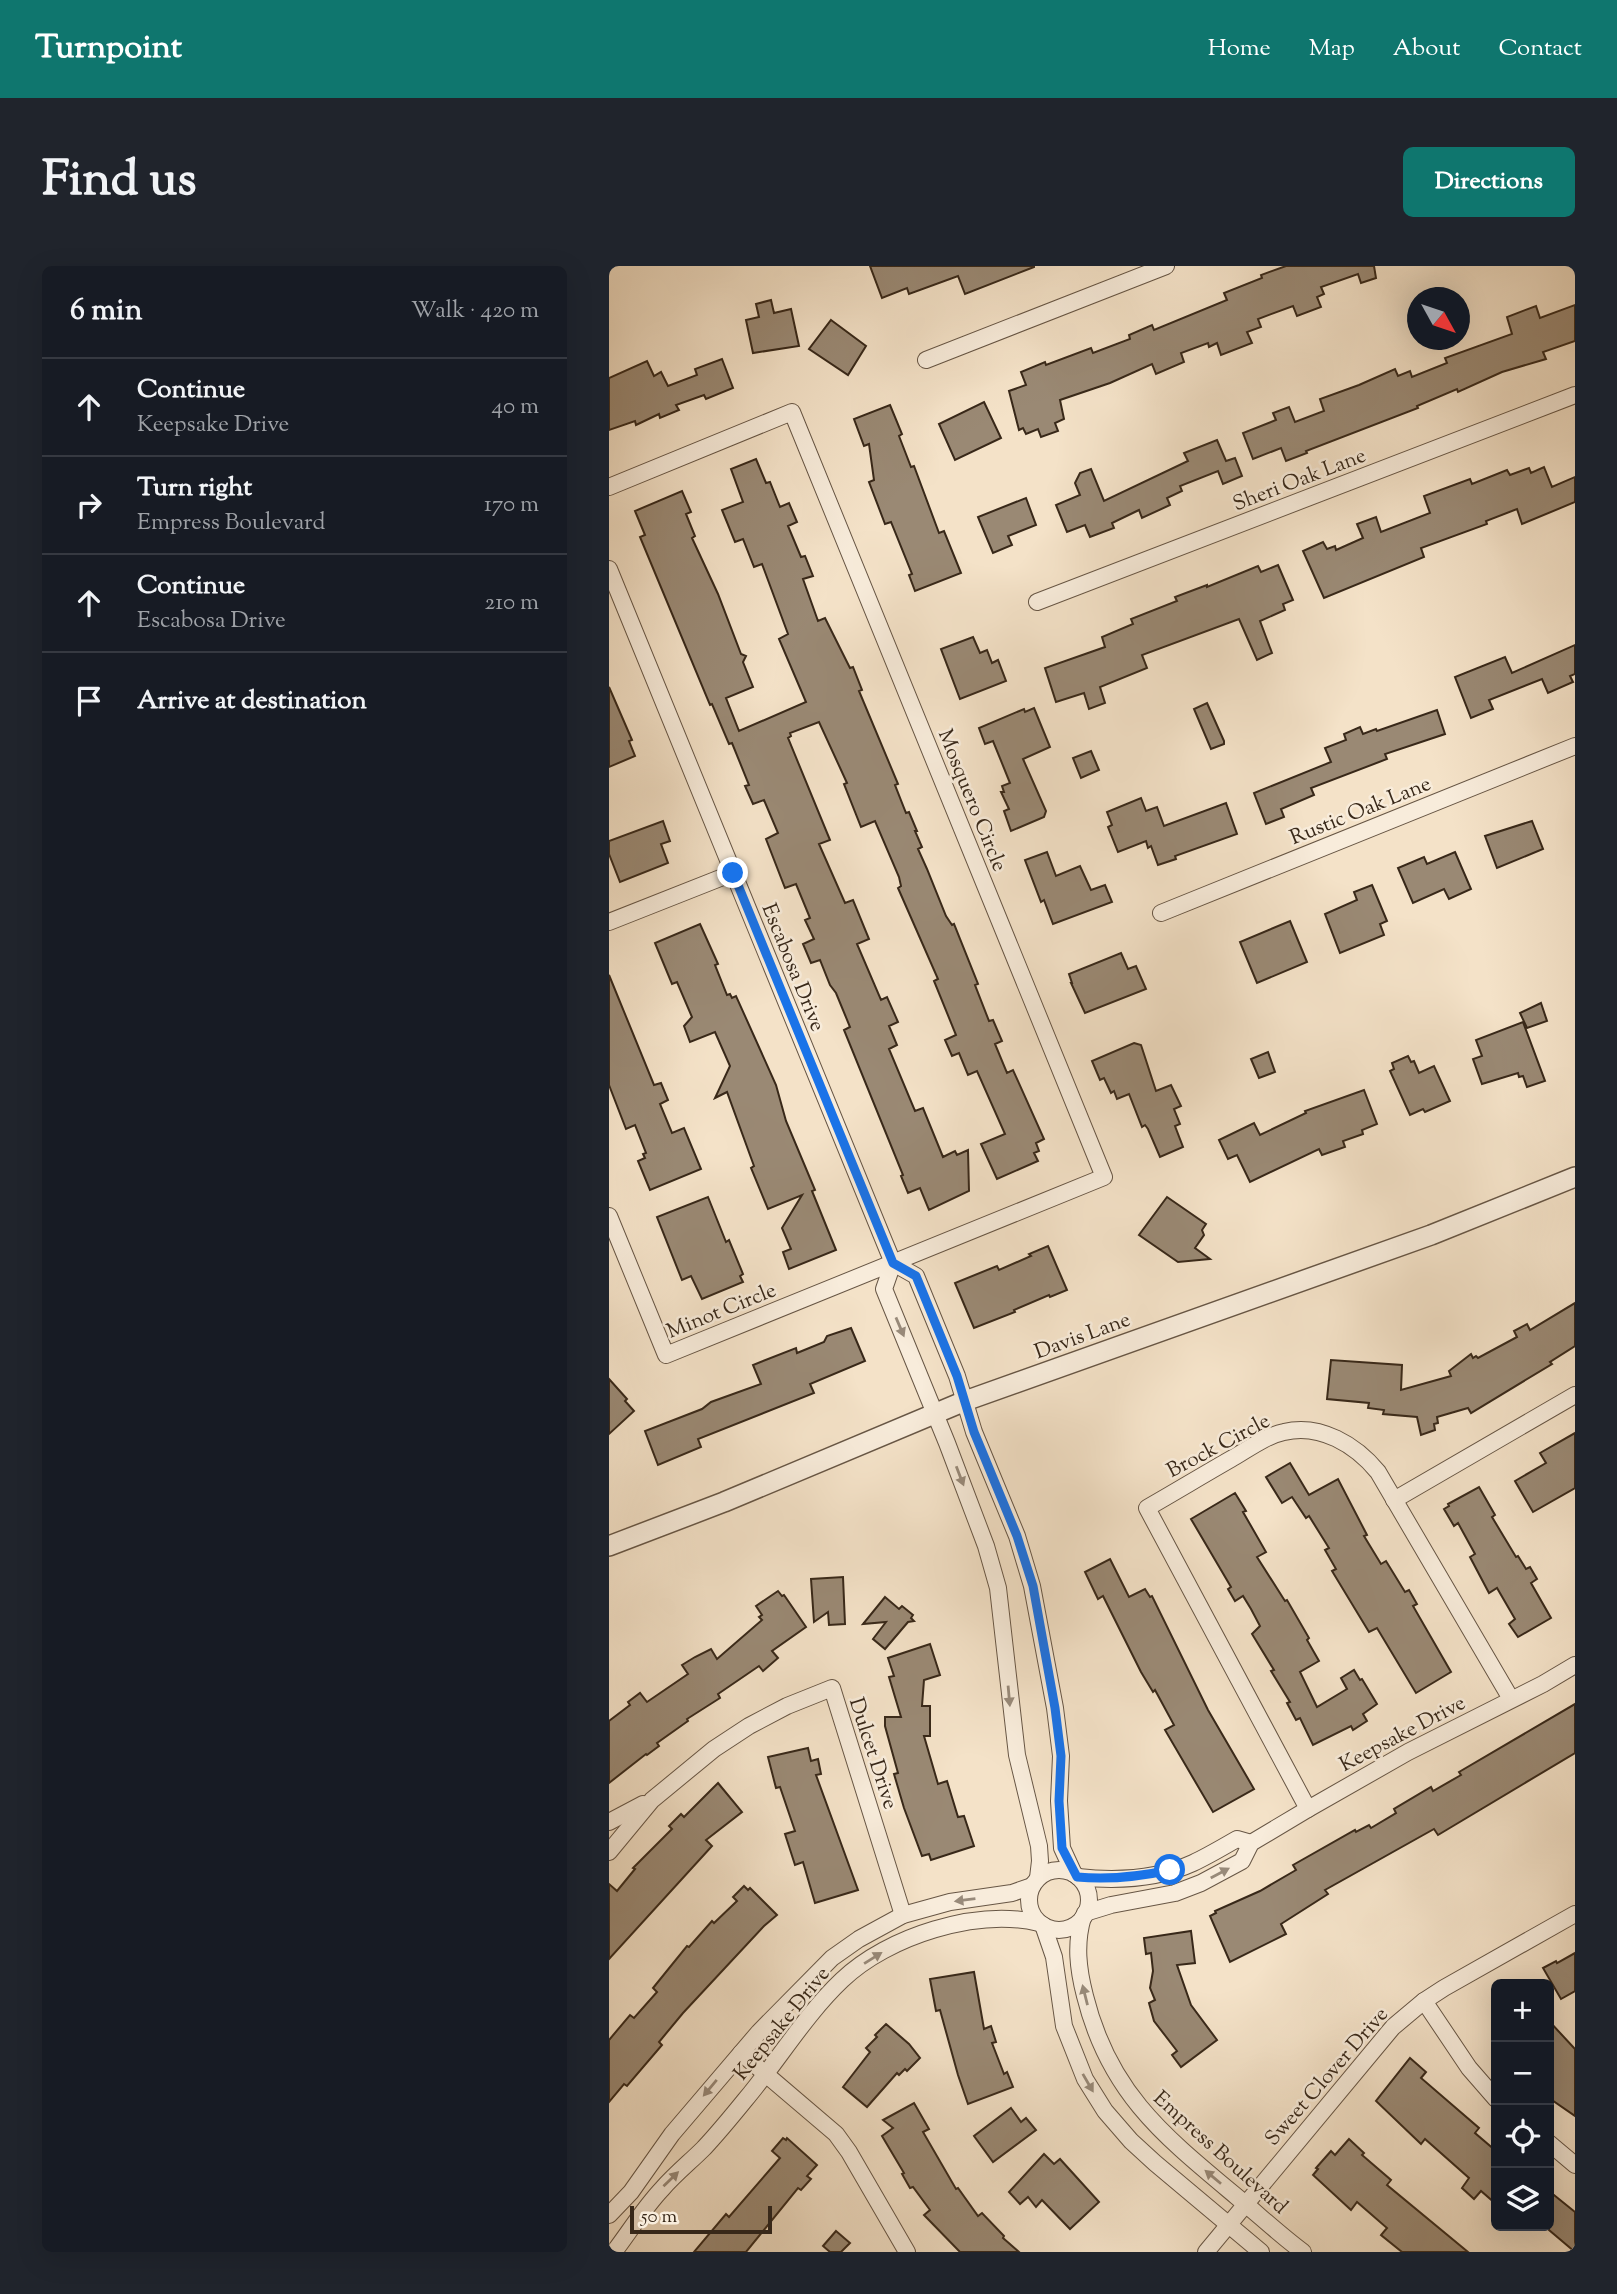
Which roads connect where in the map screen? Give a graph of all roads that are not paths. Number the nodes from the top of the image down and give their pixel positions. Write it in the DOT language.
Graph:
graph roads {
  1 [pos="1166,266"];
  2 [pos="926,360"];
  3 [pos="1575,395"];
  4 [pos="609,487"];
  5 [pos="609,569"];
  6 [pos="1037,602"];
  7 [pos="1575,746"];
  8 [pos="733,873"];
  9 [pos="1161,913"];
  10 [pos="609,922"];
  11 [pos="1575,1177"];
  12 [pos="609,1216"];
  13 [pos="893,1263"];
  14 [pos="1575,1395"];
  15 [pos="965,1401"];
  16 [pos="935,1412"];
  17 [pos="1394,1500"];
  18 [pos="609,1546"];
  19 [pos="1575,1665"];
  20 [pos="1511,1699"];
  21 [pos="652,1800"];
  22 [pos="1308,1810"];
  23 [pos="609,1822"];
  24 [pos="1251,1843"];
  25 [pos="609,1852"];
  26 [pos="1076,1875"];
  27 [pos="1035,1882"];
  28 [pos="1575,1914"];
  29 [pos="903,1915"];
  30 [pos="1084,1915"];
  31 [pos="1041,1924"];
  32 [pos="1424,2001"];
  33 [pos="741,2053"];
  34 [pos="767,2074"];
  35 [pos="1491,2093"];
  36 [pos="1554,2147"];
  37 [pos="1575,2165"];
  38 [pos="1244,2203"];
  39 [pos="609,2215"];
  40 [pos="1227,2225"];
  41 [pos="614,2252"];
  42 [pos="907,2252"];
  43 [pos="1206,2252"];
  44 [pos="1261,2252"];
  45 [pos="1303,2252"];
  1 -- 2 [label="street"];
  3 -- 6 [label="street, Sheri Oak Lane"];
  4 -- 13 [label="street, Mosquero Circle"];
  5 -- 8 [label="street, Escabosa Drive"];
  7 -- 9 [label="street, Rustic Oak Lane"];
  8 -- 10 [label="street"];
  8 -- 13 [label="street, Escabosa Drive"];
  11 -- 15 [label="street, Davis Lane"];
  12 -- 13 [label="street, Minot Circle"];
  13 -- 15 [label="street, Escabosa Drive"];
  13 -- 16 [label="street, one-way"];
  14 -- 17 [label="street"];
  15 -- 16 [label="street, Davis Lane"];
  15 -- 26 [label="street"];
  16 -- 18 [label="street, Davis Lane"];
  16 -- 27 [label="street, one-way"];
  17 -- 20 [label="street, Brock Circle"];
  17 -- 22 [label="street, Brock Circle"];
  19 -- 20 [label="street, Keepsake Drive"];
  20 -- 22 [label="street, Keepsake Drive"];
  21 -- 23 [label="street, Dulcet Drive"];
  21 -- 25 [label="street, Dulcet Drive"];
  21 -- 29 [label="street, Dulcet Drive"];
  22 -- 24 [label="street, Keepsake Drive"];
  24 -- 26 [label="street, Keepsake Drive"];
  30 -- 24 [label="street, Keepsake Drive, one-way"];
  26 -- 27 [label="street"];
  26 -- 30 [label="street"];
  27 -- 29 [label="street, Keepsake Drive, one-way"];
  27 -- 31 [label="street"];
  28 -- 32 [label="street, Sweet Clover Drive"];
  29 -- 33 [label="street, Keepsake Drive"];
  30 -- 31 [label="street"];
  38 -- 30 [label="street, Empress Boulevard, one-way"];
  34 -- 31 [label="street, Keepsake Drive, one-way"];
  31 -- 40 [label="street, one-way"];
  32 -- 35 [label="street"];
  32 -- 38 [label="street, Sweet Clover Drive"];
  33 -- 34 [label="street"];
  33 -- 39 [label="street, Keepsake Drive, one-way"];
  41 -- 34 [label="street, Keepsake Drive, one-way"];
  34 -- 42 [label="street"];
  36 -- 37 [label="street"];
  38 -- 40 [label="street, Sweet Clover Drive"];
  38 -- 45 [label="street, Empress Boulevard"];
  40 -- 43 [label="street, Sweet Clover Drive"];
  40 -- 44 [label="street"];
}
